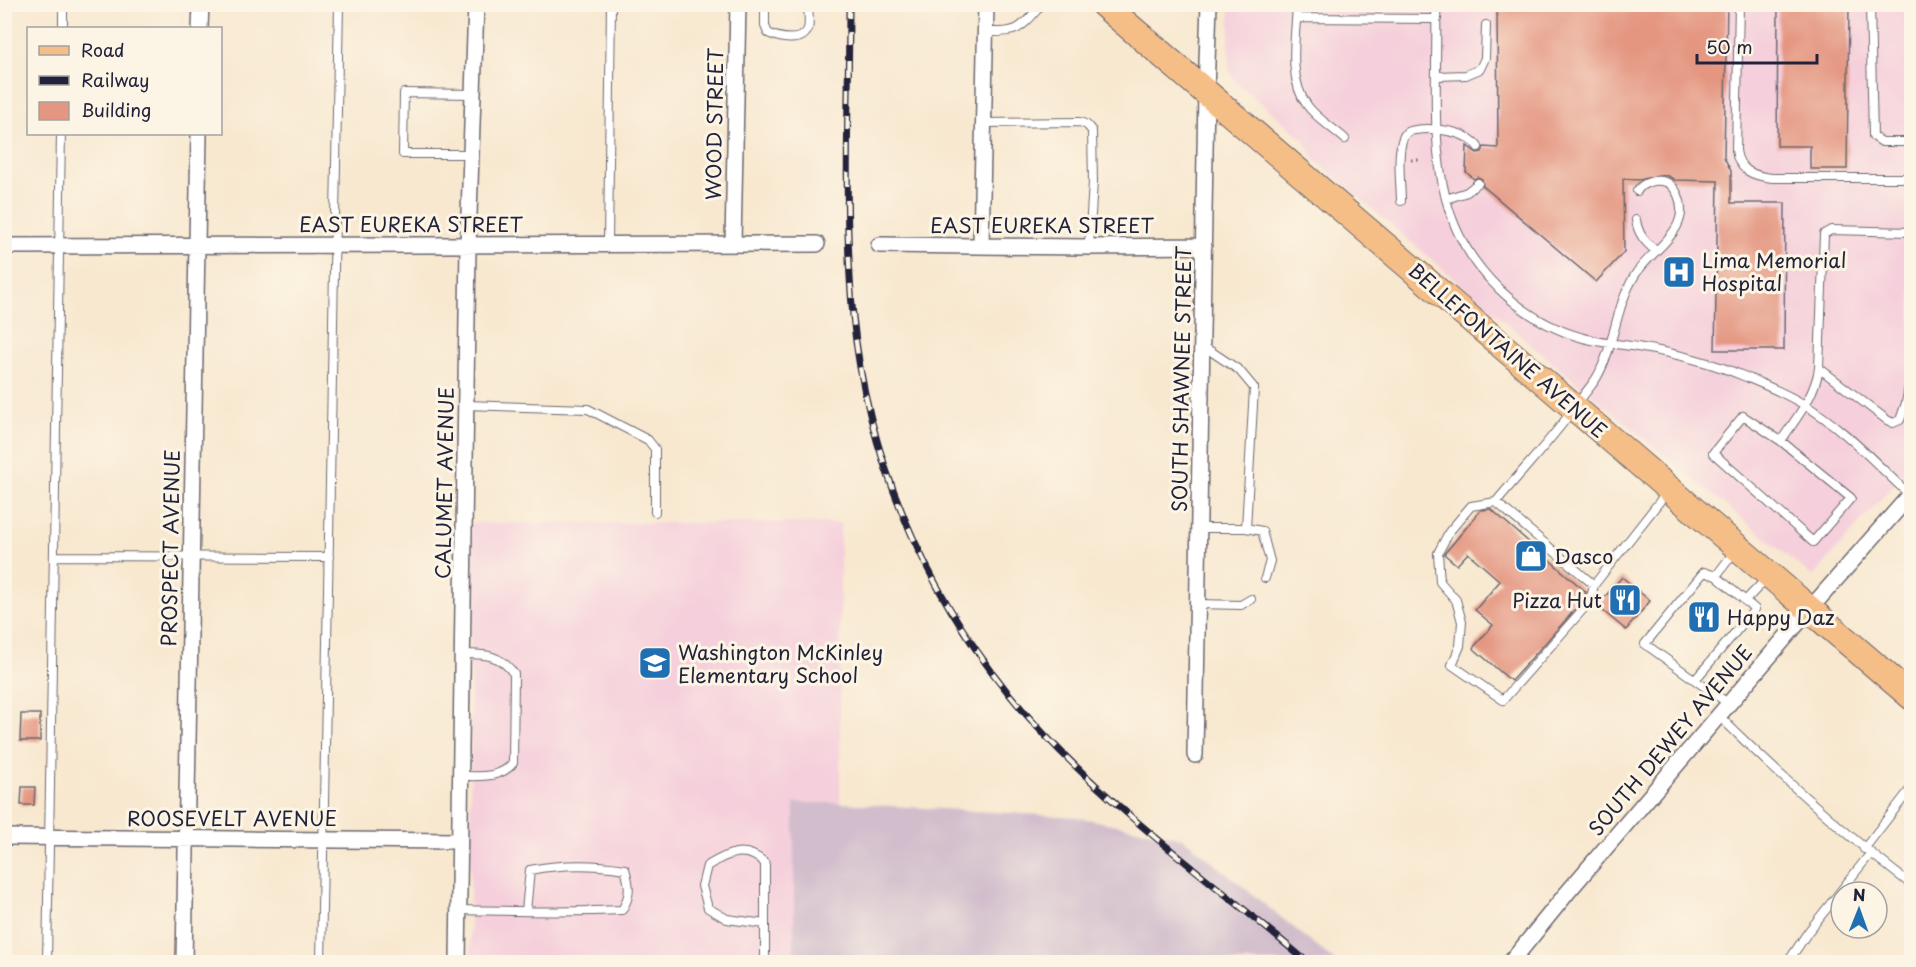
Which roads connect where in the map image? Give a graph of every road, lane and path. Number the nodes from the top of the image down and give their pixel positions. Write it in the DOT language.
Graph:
graph roads {
  1 [pos="63,4"];
  2 [pos="201,4"];
  3 [pos="339,4"];
  4 [pos="476,4"];
  5 [pos="611,4"];
  6 [pos="738,4"];
  7 [pos="765,4"];
  8 [pos="808,4"];
  9 [pos="986,4"];
  10 [pos="1042,4"];
  11 [pos="1103,4"];
  12 [pos="1209,4"];
  13 [pos="1297,4"];
  14 [pos="1362,4"];
  15 [pos="1416,4"];
  16 [pos="1437,4"];
  17 [pos="1739,4"];
  18 [pos="1870,4"];
  19 [pos="1448,5"];
  20 [pos="1297,18"];
  21 [pos="1437,19"];
  22 [pos="1486,25"];
  23 [pos="63,27"];
  24 [pos="201,27"];
  25 [pos="986,32"];
  26 [pos="1437,76"];
  27 [pos="1206,92"];
  28 [pos="473,94"];
  29 [pos="984,123"];
  30 [pos="1437,130"];
  31 [pos="61,135"];
  32 [pos="199,135"];
  33 [pos="1345,139"];
  34 [pos="1911,142"];
  35 [pos="1478,147"];
  36 [pos="471,154"];
  37 [pos="1411,160"];
  38 [pos="1423,160"];
  39 [pos="1911,178"];
  40 [pos="1478,183"];
  41 [pos="1637,191"];
  42 [pos="1446,199"];
  43 [pos="1401,201"];
  44 [pos="1636,220"];
  45 [pos="1911,232"];
  46 [pos="468,244"];
  47 [pos="608,244"];
  48 [pos="733,244"];
  49 [pos="817,244"];
  50 [pos="197,245"];
  51 [pos="334,245"];
  52 [pos="879,245"];
  53 [pos="4,246"];
  54 [pos="59,246"];
  55 [pos="981,246"];
  56 [pos="1204,246"];
  57 [pos="1089,247"];
  58 [pos="1656,251"];
  59 [pos="1611,343"];
  60 [pos="1203,346"];
  61 [pos="1819,368"];
  62 [pos="1911,370"];
  63 [pos="1804,404"];
  64 [pos="466,405"];
  65 [pos="1575,408"];
  66 [pos="1781,441"];
  67 [pos="1670,489"];
  68 [pos="1911,494"];
  69 [pos="1496,502"];
  70 [pos="655,512"];
  71 [pos="1199,528"];
  72 [pos="1246,528"];
  73 [pos="1737,548"];
  74 [pos="54,556"];
  75 [pos="191,556"];
  76 [pos="329,557"];
  77 [pos="1769,575"];
  78 [pos="1716,576"];
  79 [pos="1265,578"];
  80 [pos="1594,585"];
  81 [pos="1251,599"];
  82 [pos="1746,601"];
  83 [pos="1198,604"];
  84 [pos="1809,610"];
  85 [pos="462,654"];
  86 [pos="1695,680"];
  87 [pos="1911,697"];
  88 [pos="1729,704"];
  89 [pos="1719,716"];
  90 [pos="1195,755"];
  91 [pos="460,776"];
  92 [pos="1911,788"];
  93 [pos="4,837"];
  94 [pos="49,838"];
  95 [pos="186,839"];
  96 [pos="324,840"];
  97 [pos="459,841"];
  98 [pos="1867,851"];
  99 [pos="1911,885"];
  100 [pos="459,910"];
  101 [pos="526,911"];
  102 [pos="765,924"];
  103 [pos="47,963"];
  104 [pos="184,963"];
  105 [pos="321,963"];
  106 [pos="458,963"];
  107 [pos="765,963"];
  108 [pos="1511,963"];
  109 [pos="1788,963"];
  1 -- 23 [label="lane"];
  2 -- 24 [label="street"];
  3 -- 51 [label="lane"];
  4 -- 28 [label="street, CALUMET AVENUE"];
  5 -- 47 [label="lane"];
  6 -- 48 [label="street, WOOD STREET"];
  7 -- 8 [label="lane"];
  9 -- 25 [label="street"];
  10 -- 25 [label="lane"];
  11 -- 27 [label="main road, BELLEFONTAINE AVENUE"];
  12 -- 27 [label="street, SOUTH SHAWNEE STREET"];
  13 -- 20 [label="lane"];
  14 -- 15 [label="lane"];
  16 -- 19 [label="lane"];
  16 -- 21 [label="lane"];
  17 -- 39 [label="lane"];
  18 -- 34 [label="lane"];
  20 -- 21 [label="lane"];
  20 -- 33 [label="lane"];
  21 -- 26 [label="lane"];
  22 -- 26 [label="lane"];
  25 -- 29 [label="street"];
  26 -- 30 [label="lane"];
  27 -- 56 [label="street, SOUTH SHAWNEE STREET"];
  27 -- 65 [label="main road, BELLEFONTAINE AVENUE"];
  28 -- 36 [label="street, CALUMET AVENUE"];
  28 -- 36 [label="lane"];
  29 -- 55 [label="street"];
  29 -- 57 [label="lane"];
  30 -- 35 [label="lane"];
  30 -- 42 [label="lane"];
  30 -- 43 [label="lane"];
  31 -- 54 [label="lane"];
  32 -- 50 [label="street, PROSPECT AVENUE"];
  36 -- 46 [label="street, CALUMET AVENUE"];
  37 -- 38 [label="path"];
  40 -- 42 [label="lane"];
  41 -- 58 [label="lane"];
  42 -- 59 [label="lane"];
  44 -- 58 [label="lane"];
  45 -- 61 [label="lane"];
  46 -- 47 [label="street, EAST EUREKA STREET"];
  46 -- 51 [label="street, EAST EUREKA STREET"];
  46 -- 64 [label="street, CALUMET AVENUE"];
  47 -- 48 [label="street, EAST EUREKA STREET"];
  48 -- 49 [label="street, EAST EUREKA STREET"];
  50 -- 51 [label="street, EAST EUREKA STREET"];
  50 -- 54 [label="street, EAST EUREKA STREET"];
  50 -- 75 [label="street, PROSPECT AVENUE"];
  51 -- 76 [label="lane"];
  52 -- 55 [label="street, EAST EUREKA STREET"];
  53 -- 54 [label="street, EAST EUREKA STREET"];
  54 -- 74 [label="lane"];
  55 -- 57 [label="street, EAST EUREKA STREET"];
  56 -- 57 [label="street, EAST EUREKA STREET"];
  56 -- 60 [label="street, SOUTH SHAWNEE STREET"];
  58 -- 59 [label="lane"];
  59 -- 63 [label="lane"];
  59 -- 65 [label="lane"];
  60 -- 71 [label="street, SOUTH SHAWNEE STREET"];
  60 -- 72 [label="lane"];
  61 -- 62 [label="lane"];
  61 -- 63 [label="lane"];
  63 -- 66 [label="lane"];
  63 -- 68 [label="lane"];
  64 -- 70 [label="lane"];
  64 -- 85 [label="street, CALUMET AVENUE"];
  65 -- 67 [label="main road, BELLEFONTAINE AVENUE"];
  65 -- 69 [label="lane"];
  66 -- 66 [label="lane"];
  67 -- 73 [label="main road, BELLEFONTAINE AVENUE"];
  67 -- 80 [label="lane"];
  68 -- 84 [label="street, SOUTH DEWEY AVENUE"];
  69 -- 80 [label="lane"];
  69 -- 80 [label="lane"];
  71 -- 72 [label="lane"];
  71 -- 83 [label="street, SOUTH SHAWNEE STREET"];
  72 -- 79 [label="lane"];
  73 -- 77 [label="main road, BELLEFONTAINE AVENUE"];
  73 -- 78 [label="lane"];
  74 -- 75 [label="lane"];
  74 -- 94 [label="lane"];
  75 -- 76 [label="lane"];
  75 -- 95 [label="street, PROSPECT AVENUE"];
  76 -- 96 [label="lane"];
  77 -- 82 [label="lane"];
  77 -- 84 [label="main road, BELLEFONTAINE AVENUE"];
  78 -- 82 [label="lane"];
  78 -- 86 [label="lane"];
  81 -- 83 [label="lane"];
  82 -- 86 [label="lane"];
  83 -- 90 [label="street, SOUTH SHAWNEE STREET"];
  84 -- 87 [label="main road, BELLEFONTAINE AVENUE"];
  84 -- 88 [label="street, SOUTH DEWEY AVENUE"];
  85 -- 91 [label="street, CALUMET AVENUE"];
  85 -- 91 [label="lane"];
  86 -- 88 [label="lane"];
  88 -- 89 [label="street, SOUTH DEWEY AVENUE"];
  89 -- 98 [label="lane"];
  89 -- 108 [label="street, SOUTH DEWEY AVENUE"];
  91 -- 97 [label="street, CALUMET AVENUE"];
  92 -- 98 [label="lane"];
  93 -- 94 [label="street, ROOSEVELT AVENUE"];
  94 -- 95 [label="street, ROOSEVELT AVENUE"];
  94 -- 103 [label="lane"];
  95 -- 96 [label="street, ROOSEVELT AVENUE"];
  95 -- 104 [label="street, PROSPECT AVENUE"];
  96 -- 97 [label="street, ROOSEVELT AVENUE"];
  96 -- 105 [label="lane"];
  97 -- 100 [label="street, CALUMET AVENUE"];
  98 -- 99 [label="lane"];
  98 -- 109 [label="lane"];
  100 -- 101 [label="lane"];
  100 -- 106 [label="street, CALUMET AVENUE"];
  101 -- 101 [label="lane"];
  102 -- 102 [label="lane"];
  102 -- 107 [label="lane"];
}
